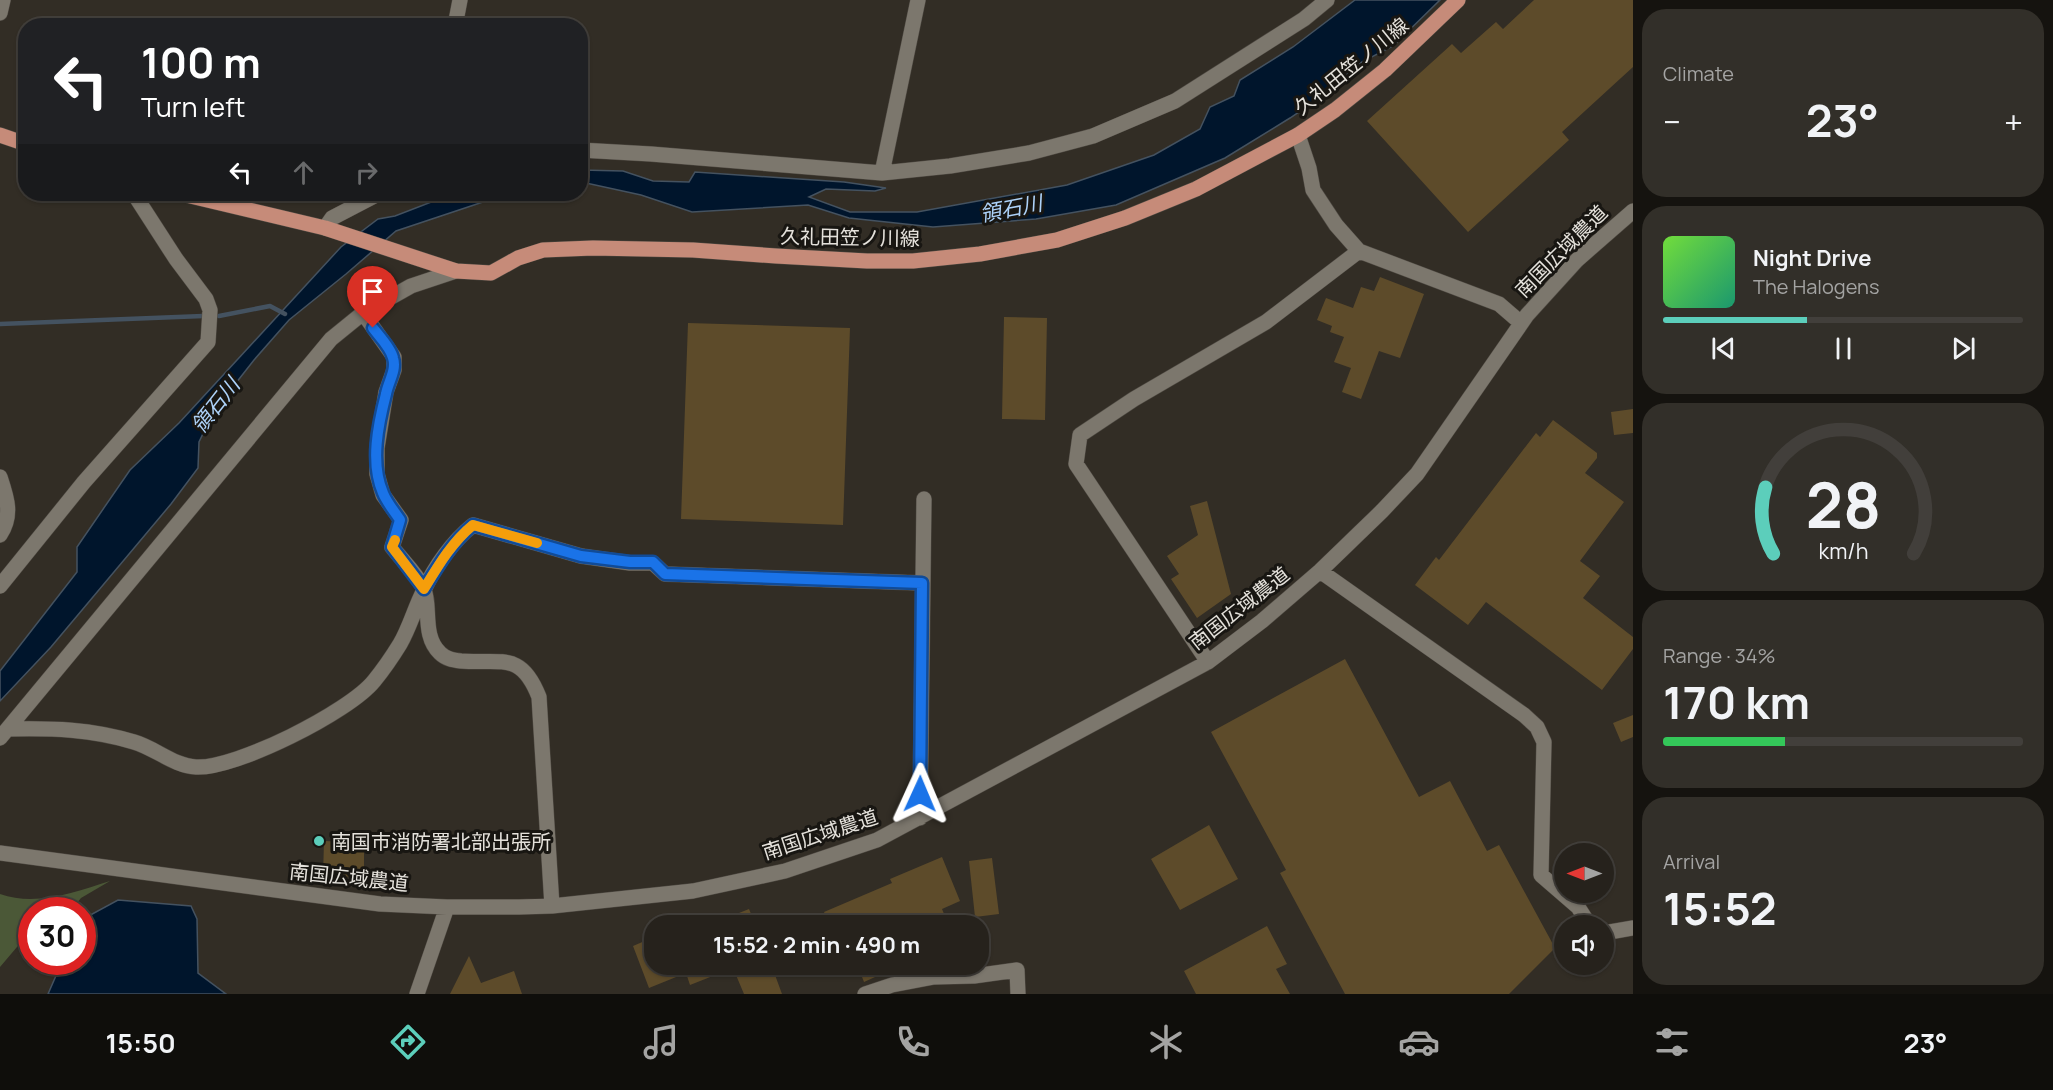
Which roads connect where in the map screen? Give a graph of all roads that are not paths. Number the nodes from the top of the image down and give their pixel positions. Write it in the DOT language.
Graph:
graph roads {
  1 [pos="3,0"];
  2 [pos="459,0"];
  3 [pos="918,0"];
  4 [pos="1327,0"];
  5 [pos="1458,0"];
  6 [pos="0,13"];
  7 [pos="456,18"];
  8 [pos="0,135"];
  9 [pos="1298,135"];
  10 [pos="18,141"];
  11 [pos="588,150"];
  12 [pos="882,173"];
  13 [pos="139,201"];
  14 [pos="211,201"];
  15 [pos="365,201"];
  16 [pos="1633,211"];
  17 [pos="329,230"];
  18 [pos="1359,251"];
  19 [pos="456,271"];
  20 [pos="363,313"];
  21 [pos="1521,323"];
  22 [pos="0,477"];
  23 [pos="924,499"];
  24 [pos="0,535"];
  25 [pos="1320,571"];
  26 [pos="922,583"];
  27 [pos="0,586"];
  28 [pos="424,589"];
  29 [pos="1208,662"];
  30 [pos="4,734"];
  31 [pos="920,818"];
  32 [pos="0,853"];
  33 [pos="552,906"];
  34 [pos="447,907"];
  35 [pos="1583,915"];
  36 [pos="1633,928"];
  37 [pos="1614,931"];
  38 [pos="417,994"];
  39 [pos="866,994"];
  40 [pos="1018,994"];
  1 -- 6 [label="street"];
  2 -- 7 [label="street"];
  3 -- 12 [label="street"];
  4 -- 12 [label="street"];
  5 -- 9 [label="main road, 久礼田笠ノ川線"];
  8 -- 10 [label="main road"];
  9 -- 18 [label="street"];
  9 -- 19 [label="main road, 久礼田笠ノ川線"];
  11 -- 12 [label="street"];
  13 -- 27 [label="street"];
  14 -- 17 [label="main road, 久礼田笠ノ川線"];
  15 -- 17 [label="street"];
  16 -- 21 [label="street, 南国広域農道"];
  17 -- 19 [label="main road, 久礼田笠ノ川線"];
  18 -- 21 [label="street"];
  18 -- 29 [label="street"];
  19 -- 20 [label="street"];
  20 -- 28 [label="street"];
  20 -- 30 [label="street"];
  21 -- 25 [label="street, 南国広域農道"];
  22 -- 24 [label="street"];
  23 -- 26 [label="street"];
  25 -- 29 [label="street, 南国広域農道"];
  25 -- 35 [label="street"];
  26 -- 28 [label="street"];
  26 -- 31 [label="street"];
  28 -- 30 [label="street"];
  28 -- 33 [label="street"];
  29 -- 31 [label="street, 南国広域農道"];
  31 -- 33 [label="street, 南国広域農道"];
  32 -- 34 [label="street, 南国広域農道"];
  33 -- 34 [label="street, 南国広域農道"];
  34 -- 38 [label="street"];
  36 -- 37 [label="street"];
  39 -- 40 [label="street"];
}
